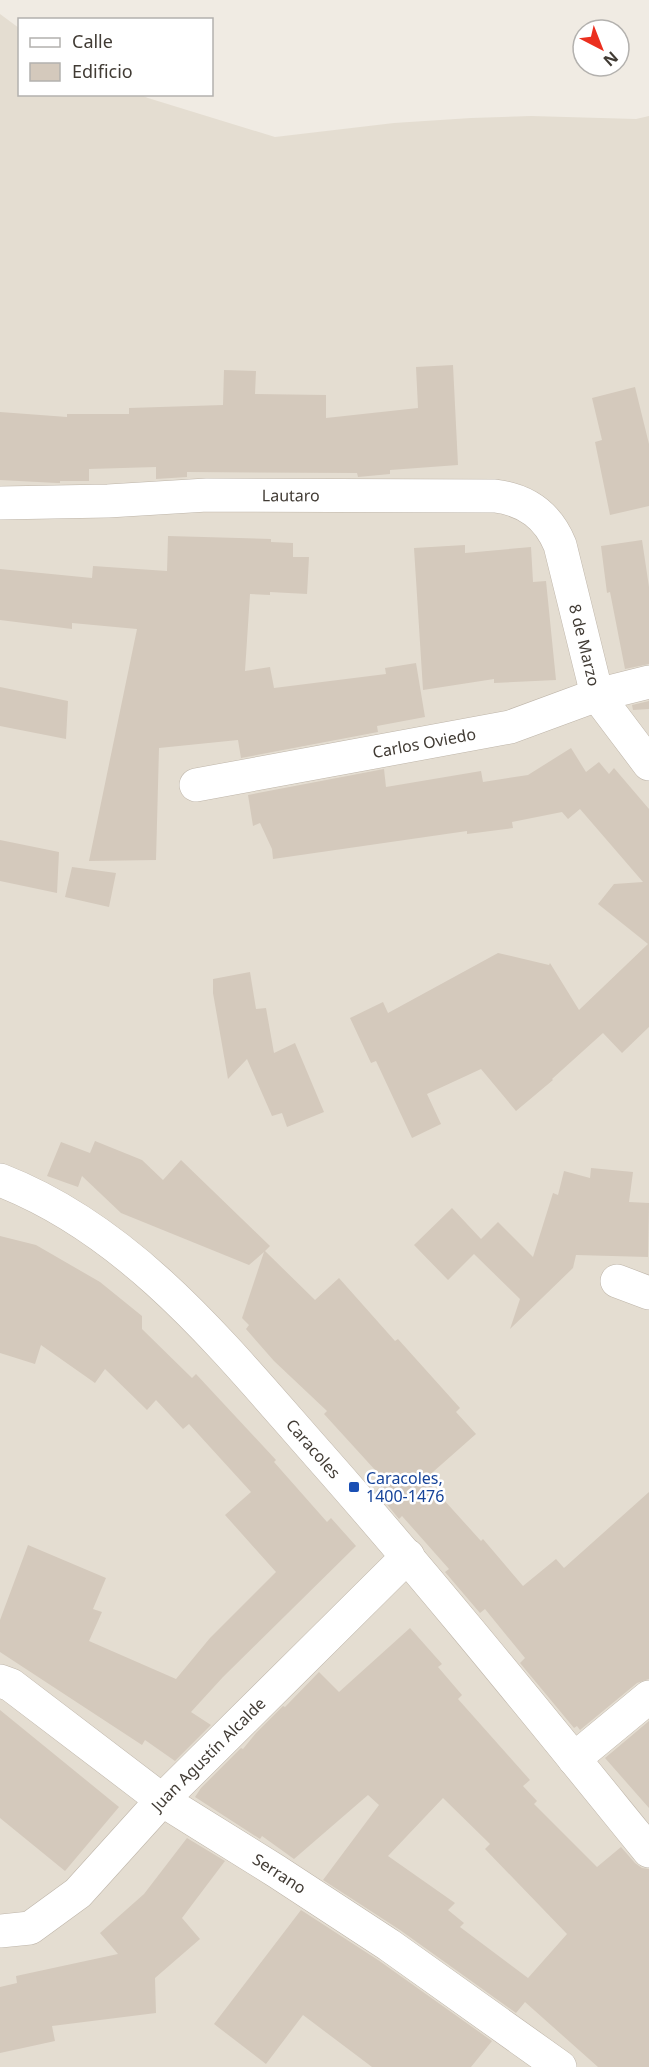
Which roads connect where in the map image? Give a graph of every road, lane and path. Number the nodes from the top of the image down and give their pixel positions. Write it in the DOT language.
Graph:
graph roads {
  1 [pos="0,503"];
  2 [pos="560,545"];
  3 [pos="649,681"];
  4 [pos="597,695"];
  5 [pos="649,764"];
  6 [pos="196,785"];
  7 [pos="0,1180"];
  8 [pos="617,1281"];
  9 [pos="649,1293"];
  10 [pos="408,1556"];
  11 [pos="0,1681"];
  12 [pos="649,1697"];
  13 [pos="574,1759"];
  14 [pos="162,1800"];
  15 [pos="649,1851"];
  16 [pos="0,1931"];
  17 [pos="560,2067"];
  1 -- 2 [label="street, Lautaro"];
  2 -- 4 [label="street, 8 de Marzo"];
  3 -- 4 [label="street, Carlos Oviedo"];
  4 -- 5 [label="street, 8 de Marzo"];
  4 -- 6 [label="street, Carlos Oviedo"];
  7 -- 10 [label="street, Caracoles"];
  8 -- 9 [label="street"];
  10 -- 13 [label="street, Caracoles"];
  10 -- 14 [label="street, Juan Agustín Alcalde"];
  11 -- 14 [label="street, Serrano"];
  12 -- 13 [label="street"];
  13 -- 15 [label="street, Caracoles"];
  14 -- 16 [label="street, Juan Agustín Alcalde"];
  14 -- 17 [label="street, Serrano"];
}
